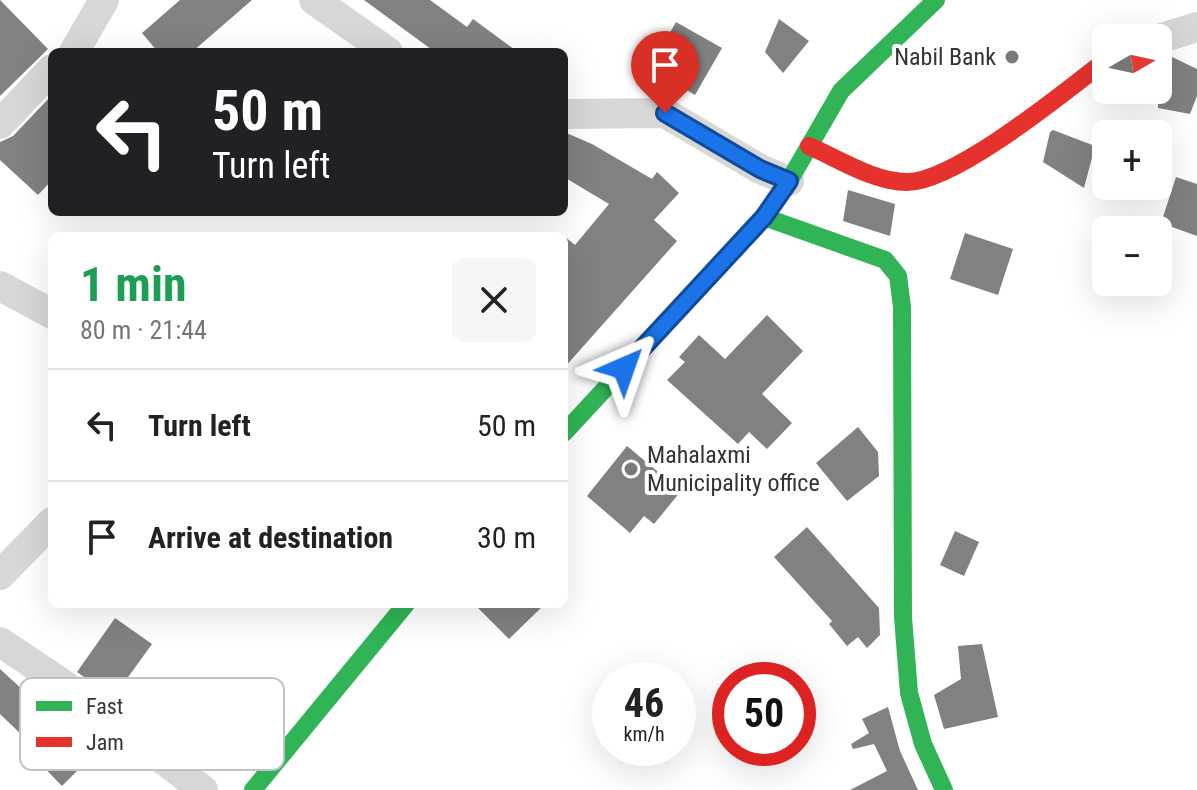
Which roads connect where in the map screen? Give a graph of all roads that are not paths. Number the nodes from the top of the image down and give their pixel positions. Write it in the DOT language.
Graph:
graph roads {
  1 [pos="104,0"];
  2 [pos="314,0"];
  3 [pos="936,0"];
  4 [pos="1197,27"];
  5 [pos="1172,35"];
  6 [pos="76,48"];
  7 [pos="382,48"];
  8 [pos="1092,71"];
  9 [pos="48,73"];
  10 [pos="568,114"];
  11 [pos="0,124"];
  12 [pos="809,146"];
  13 [pos="789,181"];
  14 [pos="764,217"];
  15 [pos="0,286"];
  16 [pos="48,312"];
  17 [pos="568,429"];
  18 [pos="48,526"];
  19 [pos="0,575"];
  20 [pos="402,608"];
  21 [pos="0,642"];
  22 [pos="54,678"];
  23 [pos="284,752"];
  24 [pos="177,770"];
  25 [pos="269,770"];
  26 [pos="203,790"];
  27 [pos="253,790"];
  28 [pos="944,790"];
  1 -- 6 [label="street"];
  2 -- 7 [label="street"];
  3 -- 12 [label="street"];
  4 -- 5 [label="street"];
  8 -- 12 [label="street"];
  9 -- 11 [label="street"];
  10 -- 13 [label="street"];
  12 -- 13 [label="street"];
  13 -- 14 [label="street"];
  14 -- 17 [label="street"];
  14 -- 28 [label="street"];
  15 -- 16 [label="street"];
  18 -- 19 [label="street"];
  20 -- 23 [label="street"];
  21 -- 22 [label="street"];
  24 -- 26 [label="street"];
  25 -- 27 [label="street"];
}
